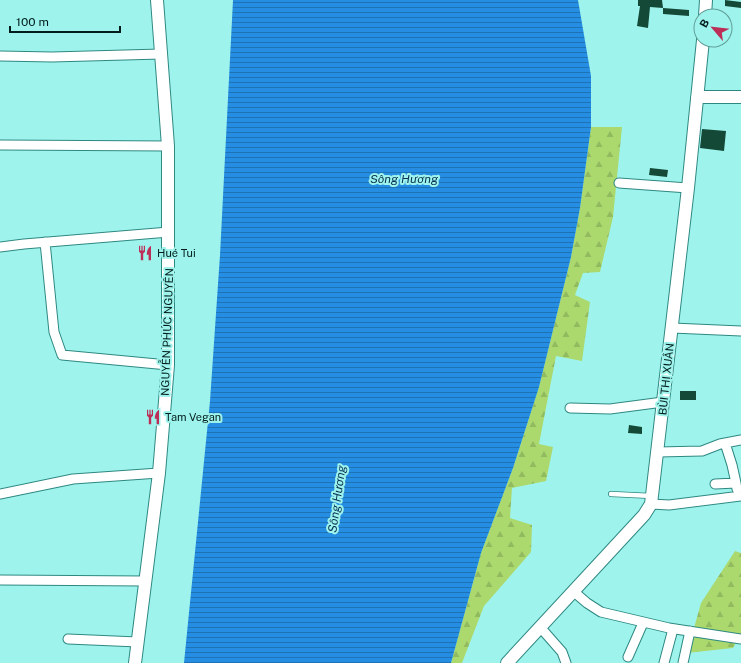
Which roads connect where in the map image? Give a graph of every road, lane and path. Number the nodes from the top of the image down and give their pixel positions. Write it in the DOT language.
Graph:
graph roads {
  1 [pos="157,0"];
  2 [pos="702,48"];
  3 [pos="161,54"];
  4 [pos="0,56"];
  5 [pos="697,97"];
  6 [pos="741,97"];
  7 [pos="0,145"];
  8 [pos="168,146"];
  9 [pos="618,183"];
  10 [pos="688,188"];
  11 [pos="170,232"];
  12 [pos="45,242"];
  13 [pos="0,247"];
  14 [pos="672,328"];
  15 [pos="741,331"];
  16 [pos="168,365"];
  17 [pos="663,402"];
  18 [pos="570,408"];
  19 [pos="741,440"];
  20 [pos="725,443"];
  21 [pos="658,452"];
  22 [pos="159,473"];
  23 [pos="736,483"];
  24 [pos="715,484"];
  25 [pos="0,494"];
  26 [pos="611,494"];
  27 [pos="739,496"];
  28 [pos="652,500"];
  29 [pos="0,580"];
  30 [pos="145,581"];
  31 [pos="574,591"];
  32 [pos="643,623"];
  33 [pos="540,626"];
  34 [pos="673,629"];
  35 [pos="690,631"];
  36 [pos="68,639"];
  37 [pos="741,639"];
  38 [pos="138,642"];
  39 [pos="628,657"];
  40 [pos="135,663"];
  41 [pos="507,663"];
  42 [pos="566,663"];
  43 [pos="664,663"];
  44 [pos="683,663"];
  1 -- 3 [label="street, NGUYỄN PHÚC NGUYÊN"];
  2 -- 5 [label="street, BÙI THỊ XUÂN"];
  3 -- 4 [label="street"];
  3 -- 8 [label="street, NGUYỄN PHÚC NGUYÊN"];
  5 -- 6 [label="street"];
  5 -- 10 [label="street, BÙI THỊ XUÂN"];
  7 -- 8 [label="street"];
  8 -- 11 [label="street, NGUYỄN PHÚC NGUYÊN"];
  9 -- 10 [label="street"];
  10 -- 14 [label="street, BÙI THỊ XUÂN"];
  11 -- 12 [label="street"];
  11 -- 16 [label="street, NGUYỄN PHÚC NGUYÊN"];
  12 -- 13 [label="street"];
  12 -- 16 [label="street"];
  14 -- 15 [label="street"];
  14 -- 17 [label="street, BÙI THỊ XUÂN"];
  16 -- 22 [label="street, NGUYỄN PHÚC NGUYÊN"];
  17 -- 18 [label="street"];
  17 -- 21 [label="street, BÙI THỊ XUÂN"];
  19 -- 20 [label="street"];
  20 -- 21 [label="street"];
  20 -- 23 [label="street"];
  21 -- 28 [label="street, BÙI THỊ XUÂN"];
  22 -- 25 [label="street"];
  22 -- 30 [label="street, NGUYỄN PHÚC NGUYÊN"];
  23 -- 24 [label="street"];
  23 -- 27 [label="street"];
  26 -- 28 [label="lane"];
  27 -- 28 [label="street"];
  28 -- 31 [label="street"];
  29 -- 30 [label="street"];
  30 -- 38 [label="street, NGUYỄN PHÚC NGUYÊN"];
  31 -- 32 [label="street"];
  31 -- 33 [label="street"];
  32 -- 34 [label="street"];
  32 -- 39 [label="street"];
  33 -- 41 [label="street"];
  33 -- 42 [label="street"];
  34 -- 35 [label="street"];
  34 -- 43 [label="street"];
  35 -- 37 [label="street"];
  35 -- 44 [label="street"];
  36 -- 38 [label="street"];
  38 -- 40 [label="street, NGUYỄN PHÚC NGUYÊN"];
}
